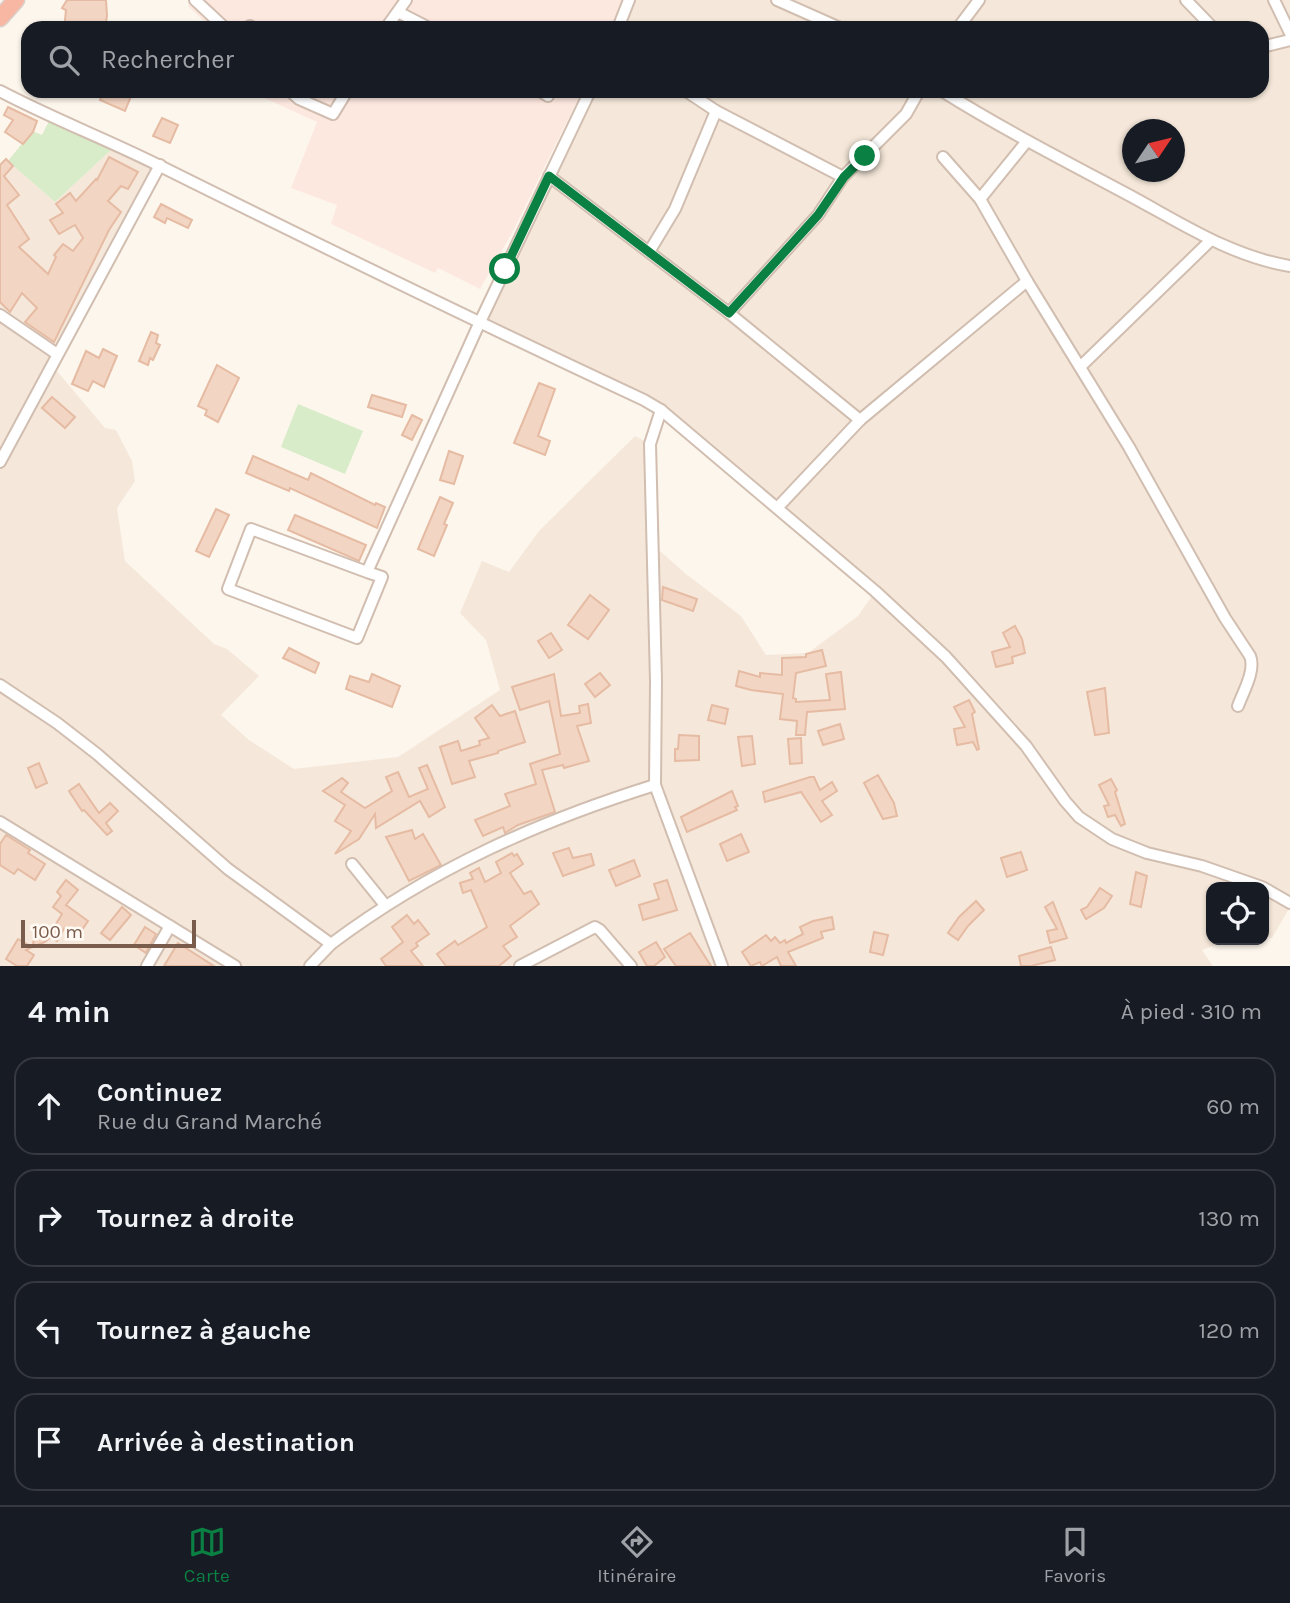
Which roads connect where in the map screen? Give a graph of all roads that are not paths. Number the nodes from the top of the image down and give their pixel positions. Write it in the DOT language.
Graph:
graph roads {
  1 [pos="16,0"];
  2 [pos="195,0"];
  3 [pos="406,0"];
  4 [pos="629,0"];
  5 [pos="777,0"];
  6 [pos="979,0"];
  7 [pos="1186,0"];
  8 [pos="1274,0"];
  9 [pos="398,12"];
  10 [pos="0,18"];
  11 [pos="218,21"];
  12 [pos="391,21"];
  13 [pos="415,21"];
  14 [pos="621,21"];
  15 [pos="824,21"];
  16 [pos="963,21"];
  17 [pos="1206,21"];
  18 [pos="1290,33"];
  19 [pos="1290,40"];
  20 [pos="1269,45"];
  21 [pos="0,91"];
  22 [pos="299,98"];
  23 [pos="343,98"];
  24 [pos="587,98"];
  25 [pos="696,98"];
  26 [pos="915,98"];
  27 [pos="954,98"];
  28 [pos="716,111"];
  29 [pos="1027,141"];
  30 [pos="943,157"];
  31 [pos="160,165"];
  32 [pos="549,176"];
  33 [pos="844,177"];
  34 [pos="980,199"];
  35 [pos="1211,240"];
  36 [pos="649,252"];
  37 [pos="1290,266"];
  38 [pos="1027,281"];
  39 [pos="729,313"];
  40 [pos="0,315"];
  41 [pos="479,324"];
  42 [pos="57,354"];
  43 [pos="1080,367"];
  44 [pos="661,410"];
  45 [pos="860,420"];
  46 [pos="0,462"];
  47 [pos="779,507"];
  48 [pos="367,572"];
  49 [pos="0,685"];
  50 [pos="1238,706"];
  51 [pos="655,785"];
  52 [pos="0,822"];
  53 [pos="352,864"];
  54 [pos="1246,882"];
  55 [pos="1269,891"];
  56 [pos="1290,903"];
  57 [pos="385,905"];
  58 [pos="170,926"];
  59 [pos="331,944"];
  60 [pos="147,966"];
  61 [pos="235,966"];
  62 [pos="310,966"];
  63 [pos="520,966"];
  64 [pos="631,966"];
  65 [pos="722,966"];
  1 -- 10 [label="highway"];
  2 -- 11 [label="street"];
  3 -- 9 [label="street"];
  4 -- 14 [label="street"];
  5 -- 15 [label="street"];
  6 -- 16 [label="street"];
  7 -- 17 [label="street"];
  8 -- 18 [label="street"];
  9 -- 12 [label="street"];
  9 -- 13 [label="street"];
  19 -- 20 [label="street"];
  21 -- 31 [label="street"];
  22 -- 23 [label="street"];
  24 -- 32 [label="street"];
  25 -- 28 [label="street"];
  26 -- 33 [label="street"];
  27 -- 29 [label="street"];
  28 -- 33 [label="street"];
  28 -- 36 [label="street"];
  29 -- 34 [label="street"];
  29 -- 35 [label="street"];
  30 -- 34 [label="street"];
  31 -- 41 [label="street"];
  31 -- 42 [label="street"];
  32 -- 36 [label="street"];
  32 -- 41 [label="street"];
  33 -- 39 [label="street"];
  34 -- 38 [label="street"];
  35 -- 37 [label="street"];
  35 -- 43 [label="street"];
  36 -- 39 [label="street"];
  38 -- 43 [label="street"];
  38 -- 45 [label="street"];
  39 -- 45 [label="street"];
  40 -- 42 [label="street"];
  41 -- 44 [label="street"];
  41 -- 48 [label="street"];
  42 -- 46 [label="street"];
  43 -- 50 [label="street"];
  44 -- 47 [label="street"];
  44 -- 51 [label="street"];
  45 -- 47 [label="street"];
  47 -- 54 [label="street"];
  48 -- 48 [label="street"];
  49 -- 59 [label="street"];
  51 -- 57 [label="street"];
  51 -- 65 [label="street"];
  52 -- 58 [label="street"];
  53 -- 57 [label="street"];
  55 -- 56 [label="street"];
  57 -- 59 [label="street"];
  58 -- 60 [label="street"];
  58 -- 61 [label="street"];
  59 -- 62 [label="street"];
  63 -- 64 [label="street"];
}
